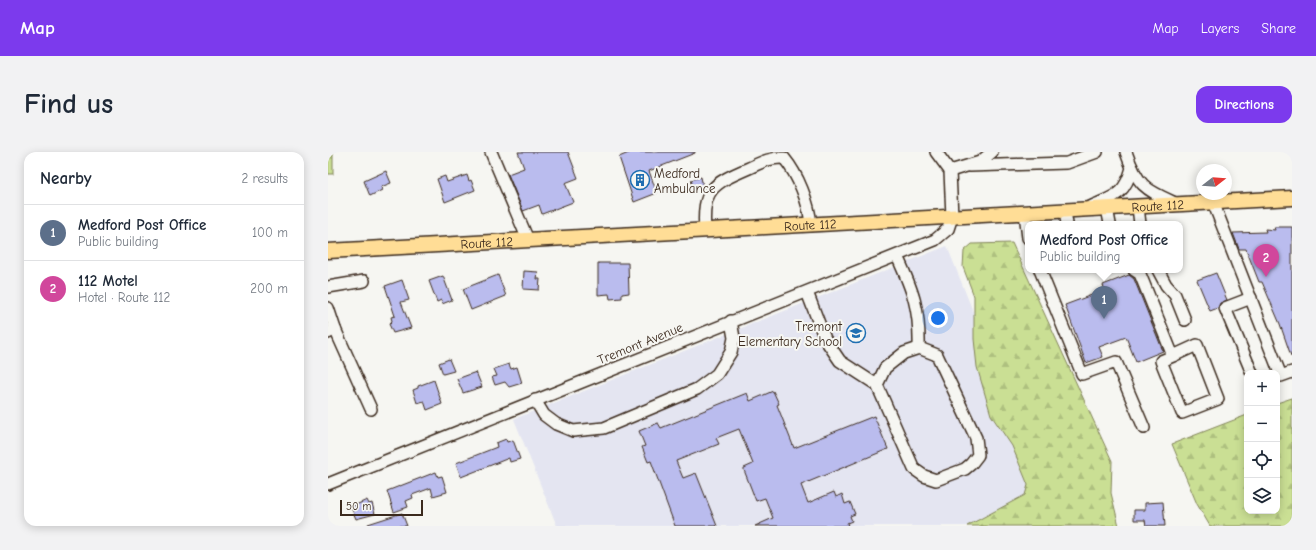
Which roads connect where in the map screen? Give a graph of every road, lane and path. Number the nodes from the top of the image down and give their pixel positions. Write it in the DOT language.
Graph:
graph roads {
  1 [pos="491,152"];
  2 [pos="936,152"];
  3 [pos="992,152"];
  4 [pos="1042,152"];
  5 [pos="1097,152"];
  6 [pos="1126,152"];
  7 [pos="1073,156"];
  8 [pos="1045,163"];
  9 [pos="970,166"];
  10 [pos="1132,168"];
  11 [pos="950,171"];
  12 [pos="1292,198"];
  13 [pos="1213,202"];
  14 [pos="1178,204"];
  15 [pos="1138,207"];
  16 [pos="1107,208"];
  17 [pos="1084,210"];
  18 [pos="1025,213"];
  19 [pos="952,217"];
  20 [pos="1066,217"];
  21 [pos="1026,221"];
  22 [pos="1109,221"];
  23 [pos="1140,221"];
  24 [pos="811,225"];
  25 [pos="705,231"];
  26 [pos="528,240"];
  27 [pos="328,251"];
  28 [pos="897,256"];
  29 [pos="1041,273"];
  30 [pos="1138,273"];
  31 [pos="1160,273"];
  32 [pos="364,281"];
  33 [pos="328,287"];
  34 [pos="807,292"];
  35 [pos="1251,298"];
  36 [pos="328,308"];
  37 [pos="1185,320"];
  38 [pos="731,322"];
  39 [pos="332,331"];
  40 [pos="919,348"];
  41 [pos="1173,356"];
  42 [pos="1251,370"];
  43 [pos="1283,375"];
  44 [pos="877,385"];
  45 [pos="535,400"];
  46 [pos="372,408"];
  47 [pos="1144,428"];
  48 [pos="328,484"];
  1 -- 26 [label="street"];
  2 -- 11 [label="street"];
  3 -- 9 [label="street"];
  4 -- 8 [label="street"];
  5 -- 7 [label="street"];
  6 -- 10 [label="street"];
  7 -- 8 [label="street"];
  8 -- 9 [label="street"];
  9 -- 11 [label="street"];
  10 -- 14 [label="street"];
  10 -- 17 [label="street"];
  11 -- 19 [label="street"];
  12 -- 13 [label="main road, Route 112"];
  13 -- 14 [label="main road, Route 112"];
  13 -- 35 [label="street"];
  14 -- 15 [label="main road, Route 112"];
  15 -- 16 [label="main road, Route 112"];
  15 -- 23 [label="street"];
  16 -- 17 [label="main road, Route 112"];
  16 -- 22 [label="street"];
  17 -- 20 [label="main road, Route 112"];
  18 -- 19 [label="main road, Route 112"];
  18 -- 20 [label="main road, Route 112"];
  18 -- 21 [label="street"];
  19 -- 24 [label="main road, Route 112"];
  19 -- 28 [label="street, Tremont Avenue"];
  24 -- 25 [label="main road, Route 112"];
  24 -- 25 [label="street"];
  25 -- 26 [label="main road, Route 112"];
  26 -- 27 [label="main road, Route 112"];
  28 -- 34 [label="street, Tremont Avenue"];
  28 -- 40 [label="street"];
  29 -- 47 [label="street"];
  30 -- 41 [label="street"];
  31 -- 37 [label="street"];
  32 -- 33 [label="street"];
  34 -- 38 [label="street, Tremont Avenue"];
  34 -- 44 [label="street"];
  35 -- 42 [label="street"];
  35 -- 43 [label="street"];
  36 -- 39 [label="street"];
  38 -- 45 [label="street, Tremont Avenue"];
  38 -- 45 [label="street"];
  39 -- 46 [label="street"];
  40 -- 44 [label="street"];
  40 -- 44 [label="street"];
  41 -- 41 [label="street"];
  45 -- 48 [label="street, Tremont Avenue"];
}
